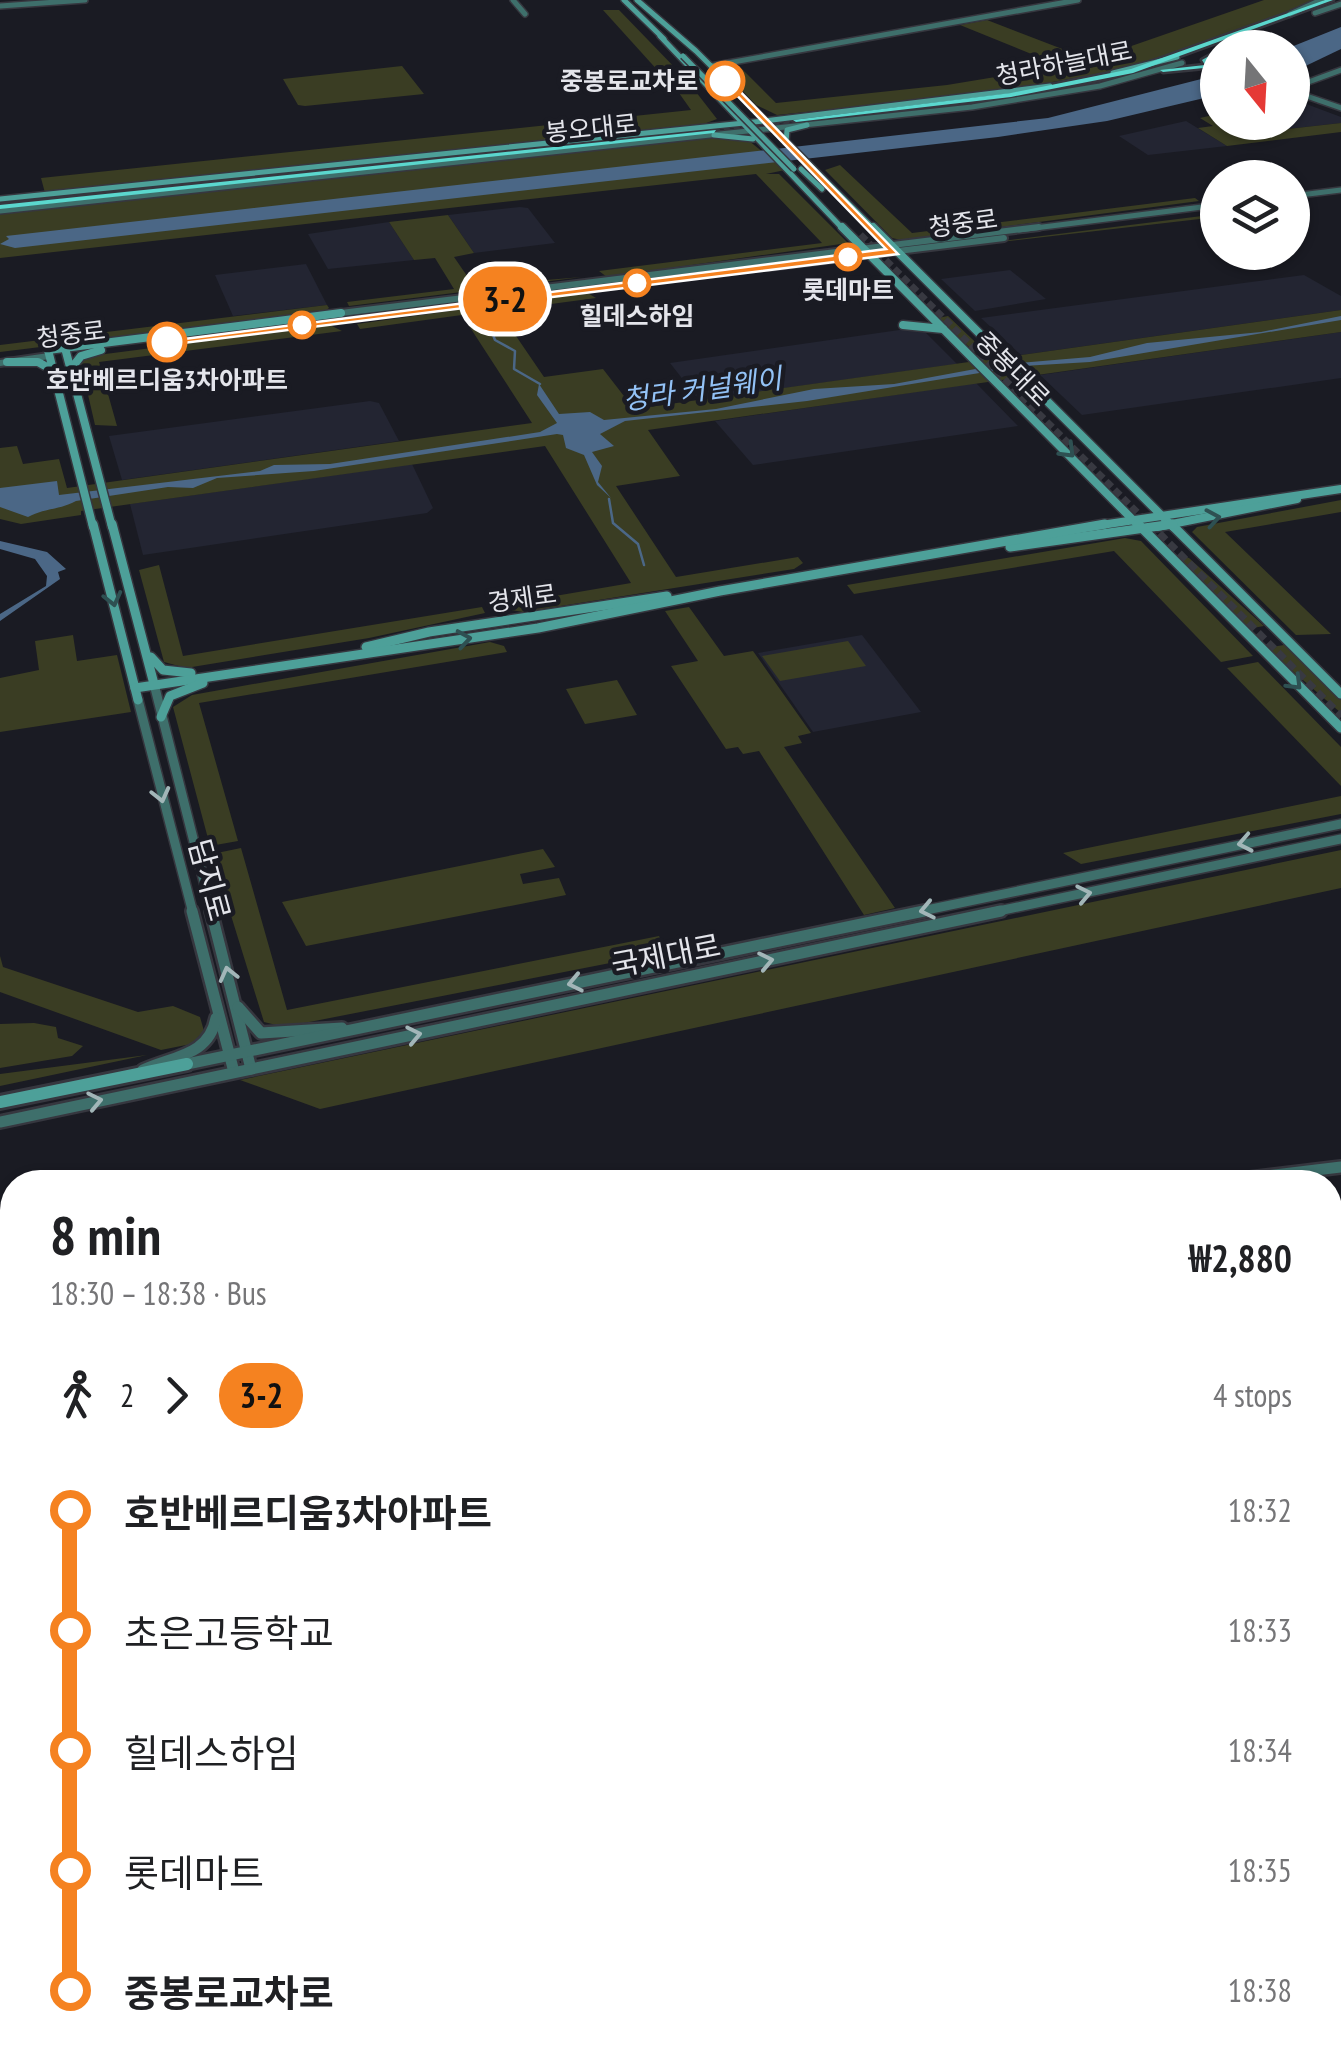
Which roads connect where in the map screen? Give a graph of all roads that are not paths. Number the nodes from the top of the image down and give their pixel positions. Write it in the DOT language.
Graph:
graph roads {
  1 [pos="86,0"];
  2 [pos="514,0"];
  3 [pos="624,0"];
  4 [pos="637,0"];
  5 [pos="1078,0"];
  6 [pos="1321,0"];
  7 [pos="1330,0"];
  8 [pos="1341,3"];
  9 [pos="0,6"];
  10 [pos="525,14"];
  11 [pos="1276,19"];
  12 [pos="1274,30"];
  13 [pos="672,34"];
  14 [pos="660,36"];
  15 [pos="686,56"];
  16 [pos="1200,56"];
  17 [pos="1179,60"];
  18 [pos="711,66"];
  19 [pos="1200,68"];
  20 [pos="1163,70"];
  21 [pos="1341,70"];
  22 [pos="1135,78"];
  23 [pos="1310,83"];
  24 [pos="1073,89"];
  25 [pos="1310,97"];
  26 [pos="750,107"];
  27 [pos="1341,108"];
  28 [pos="726,109"];
  29 [pos="764,121"];
  30 [pos="800,121"];
  31 [pos="740,124"];
  32 [pos="772,128"];
  33 [pos="712,130"];
  34 [pos="748,130"];
  35 [pos="786,142"];
  36 [pos="760,145"];
  37 [pos="411,158"];
  38 [pos="402,168"];
  39 [pos="794,169"];
  40 [pos="280,176"];
  41 [pos="254,179"];
  42 [pos="129,188"];
  43 [pos="1341,192"];
  44 [pos="1310,196"];
  45 [pos="135,197"];
  46 [pos="0,205"];
  47 [pos="1200,210"];
  48 [pos="877,233"];
  49 [pos="860,235"];
  50 [pos="863,248"];
  51 [pos="891,248"];
  52 [pos="870,254"];
  53 [pos="888,272"];
  54 [pos="918,277"];
  55 [pos="930,315"];
  56 [pos="343,316"];
  57 [pos="945,330"];
  58 [pos="101,350"];
  59 [pos="66,351"];
  60 [pos="48,353"];
  61 [pos="2,360"];
  62 [pos="70,370"];
  63 [pos="54,371"];
  64 [pos="1128,483"];
  65 [pos="1104,487"];
  66 [pos="1340,489"];
  67 [pos="1159,514"];
  68 [pos="1134,518"];
  69 [pos="1169,525"];
  70 [pos="1143,529"];
  71 [pos="978,549"];
  72 [pos="1172,559"];
  73 [pos="1204,560"];
  74 [pos="148,653"];
  75 [pos="250,669"];
  76 [pos="154,684"];
  77 [pos="135,688"];
  78 [pos="1341,694"];
  79 [pos="138,700"];
  80 [pos="161,717"];
  81 [pos="1341,728"];
  82 [pos="1341,824"];
  83 [pos="1341,839"];
  84 [pos="236,1004"];
  85 [pos="215,1007"];
  86 [pos="353,1029"];
  87 [pos="246,1051"];
  88 [pos="229,1055"];
  89 [pos="187,1064"];
  90 [pos="251,1069"];
  91 [pos="234,1072"];
  92 [pos="135,1074"];
  93 [pos="0,1102"];
  94 [pos="0,1122"];
  95 [pos="1341,1167"];
  96 [pos="1316,1170"];
  1 -- 9 [label="street"];
  2 -- 10 [label="street"];
  3 -- 14 [label="main road, 중봉대로"];
  4 -- 13 [label="main road, 중봉대로"];
  5 -- 18 [label="street"];
  6 -- 11 [label="street"];
  7 -- 11 [label="highway, 청라하늘대로"];
  8 -- 12 [label="highway"];
  11 -- 17 [label="highway, 청라하늘대로"];
  13 -- 15 [label="main road, 중봉대로"];
  13 -- 18 [label="main road, 중봉대로"];
  14 -- 15 [label="main road, 중봉대로"];
  14 -- 28 [label="main road, 중봉대로"];
  15 -- 39 [label="main road, 중봉대로, bridge"];
  16 -- 17 [label="highway, 청라하늘대로"];
  17 -- 20 [label="street, 봉오대로"];
  17 -- 24 [label="highway, 청라하늘대로"];
  17 -- 30 [label="highway, 청라하늘대로"];
  18 -- 26 [label="main road, 중봉대로"];
  19 -- 20 [label="highway"];
  20 -- 22 [label="street, 봉오대로"];
  21 -- 23 [label="street"];
  22 -- 24 [label="highway"];
  22 -- 30 [label="street, 봉오대로"];
  24 -- 30 [label="highway, 청라하늘대로"];
  25 -- 27 [label="street"];
  26 -- 29 [label="main road, 중봉대로"];
  26 -- 30 [label="main road"];
  28 -- 31 [label="main road, 중봉대로"];
  28 -- 33 [label="main road"];
  29 -- 30 [label="main road, 봉오대로"];
  29 -- 31 [label="main road, 봉오대로"];
  29 -- 32 [label="main road, 중봉대로"];
  30 -- 32 [label="street, 봉오대로"];
  30 -- 35 [label="main road"];
  31 -- 33 [label="main road, 봉오대로"];
  31 -- 34 [label="main road, 중봉대로"];
  32 -- 34 [label="street, 봉오대로"];
  32 -- 35 [label="main road, 중봉대로"];
  33 -- 34 [label="street, 봉오대로"];
  33 -- 36 [label="main road"];
  33 -- 37 [label="main road, 봉오대로"];
  33 -- 38 [label="street, 봉오대로"];
  33 -- 40 [label="highway, 봉오대로"];
  34 -- 36 [label="main road, 중봉대로"];
  35 -- 48 [label="main road, 중봉대로"];
  36 -- 39 [label="main road, 중봉대로, bridge"];
  37 -- 40 [label="highway"];
  37 -- 42 [label="main road, 봉오대로"];
  38 -- 40 [label="highway"];
  38 -- 45 [label="street, 봉오대로"];
  39 -- 49 [label="main road, 중봉대로"];
  39 -- 49 [label="main road, 중봉대로"];
  40 -- 41 [label="highway, 봉오대로"];
  41 -- 42 [label="highway"];
  41 -- 45 [label="highway"];
  41 -- 46 [label="highway, 봉오대로"];
  42 -- 46 [label="main road, 봉오대로"];
  43 -- 44 [label="street"];
  45 -- 46 [label="street, 봉오대로"];
  47 -- 51 [label="street, 청중로"];
  48 -- 49 [label="main road"];
  48 -- 51 [label="main road, 중봉대로"];
  49 -- 50 [label="main road, 중봉대로"];
  50 -- 51 [label="street, 청중로"];
  50 -- 52 [label="main road, 중봉대로"];
  50 -- 56 [label="street, 청중로"];
  51 -- 52 [label="street, 청중로"];
  51 -- 54 [label="main road, 중봉대로"];
  52 -- 53 [label="main road, 중봉대로"];
  52 -- 56 [label="street, 청중로"];
  53 -- 54 [label="main road"];
  53 -- 55 [label="main road, 중봉대로"];
  54 -- 64 [label="main road, 중봉대로"];
  55 -- 57 [label="main road, 중봉대로"];
  55 -- 57 [label="main road"];
  56 -- 58 [label="main road, 청중로"];
  56 -- 59 [label="main road, 청중로"];
  57 -- 65 [label="main road, 중봉대로, one-way"];
  58 -- 59 [label="main road, 청중로"];
  58 -- 62 [label="main road"];
  59 -- 60 [label="main road, 청중로"];
  59 -- 62 [label="main road"];
  60 -- 61 [label="street, 청중로"];
  60 -- 63 [label="main road"];
  61 -- 63 [label="main road"];
  62 -- 74 [label="main road"];
  63 -- 77 [label="main road, one-way"];
  64 -- 65 [label="main road"];
  64 -- 67 [label="main road, 중봉대로"];
  65 -- 68 [label="main road, 중봉대로"];
  66 -- 67 [label="main road, 경제로"];
  69 -- 66 [label="main road, 경제로, one-way"];
  67 -- 68 [label="main road, 경제로"];
  67 -- 69 [label="main road, 중봉대로"];
  68 -- 70 [label="main road, 중봉대로"];
  68 -- 71 [label="main road, 경제로"];
  69 -- 70 [label="main road, 경제로"];
  69 -- 73 [label="main road, 중봉대로"];
  70 -- 71 [label="main road, 경제로"];
  70 -- 72 [label="main road, 중봉대로"];
  71 -- 75 [label="main road, 경제로"];
  72 -- 73 [label="main road"];
  72 -- 81 [label="main road, 중봉대로, one-way"];
  73 -- 78 [label="main road, 중봉대로"];
  74 -- 75 [label="main road"];
  74 -- 76 [label="main road"];
  75 -- 76 [label="main road, 경제로"];
  75 -- 80 [label="main road"];
  76 -- 77 [label="main road, 경제로"];
  76 -- 80 [label="street"];
  77 -- 79 [label="main road"];
  79 -- 85 [label="street, 담지로, one-way"];
  84 -- 80 [label="street, one-way"];
  82 -- 86 [label="street, 국제대로, one-way"];
  90 -- 83 [label="street, 국제대로, one-way"];
  84 -- 85 [label="street"];
  84 -- 86 [label="street"];
  84 -- 87 [label="street"];
  85 -- 88 [label="street, 담지로"];
  85 -- 92 [label="street"];
  86 -- 87 [label="street, 국제대로"];
  87 -- 88 [label="street, 국제대로"];
  87 -- 90 [label="street"];
  88 -- 89 [label="street, 국제대로"];
  88 -- 91 [label="street, 담지로"];
  89 -- 92 [label="main road, 국제대로"];
  90 -- 91 [label="street, 국제대로"];
  94 -- 91 [label="street, 국제대로, one-way"];
  92 -- 93 [label="main road, 국제대로"];
  95 -- 96 [label="street"];
}
